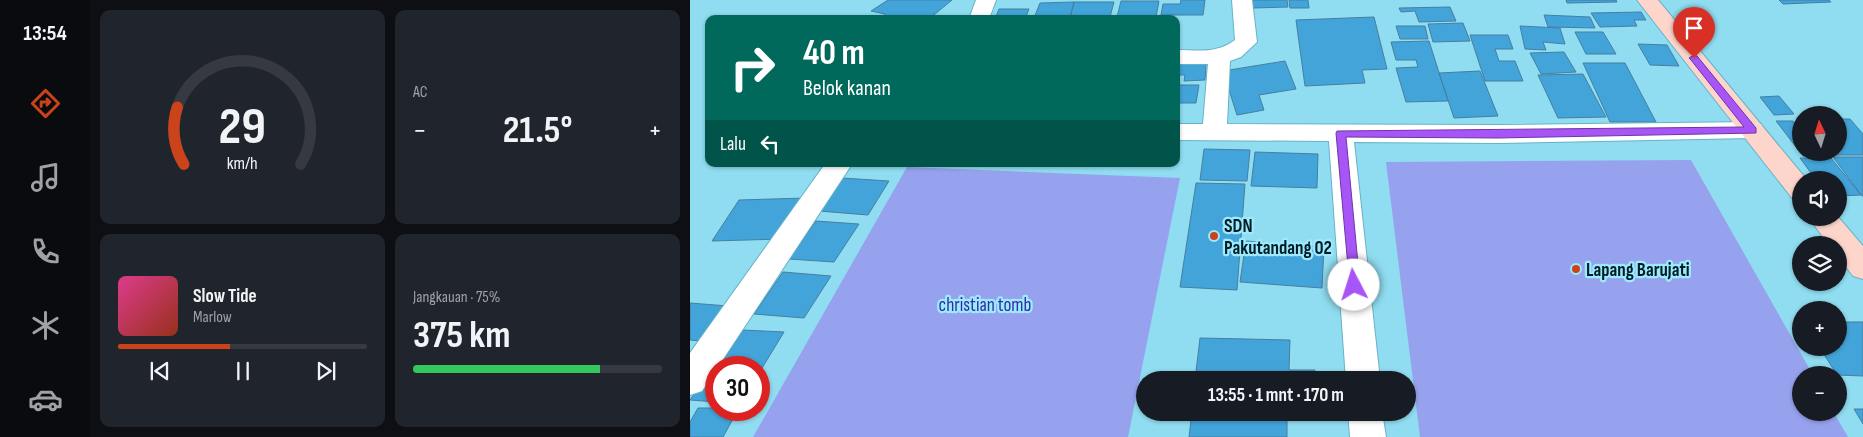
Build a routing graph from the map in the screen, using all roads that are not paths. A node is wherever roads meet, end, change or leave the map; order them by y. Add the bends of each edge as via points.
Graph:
1 (986, 0) edge
2 (993, 0) edge
3 (1242, 0) edge
4 (1647, 0) edge
5 (981, 15) edge
6 (1180, 57) edge
7 (1218, 57) junction
8 (1752, 130) junction
9 (1180, 132) edge
10 (1214, 132) junction
11 (1341, 133) junction
12 (837, 167) edge
13 (1792, 180) edge
14 (1830, 226) edge
15 (1863, 267) edge
16 (1362, 371) edge
17 (690, 380) edge
18 (1367, 421) edge
19 (1368, 437) edge

1 - 2 street
1 - 5 street
3 - 7 street via 1246,42 1233,52
4 - 8 main road
6 - 7 street
7 - 10 street
8 - 11 street
8 - 13 main road
9 - 10 street
10 - 11 street
11 - 16 street
12 - 17 street
14 - 15 main road
18 - 19 street

